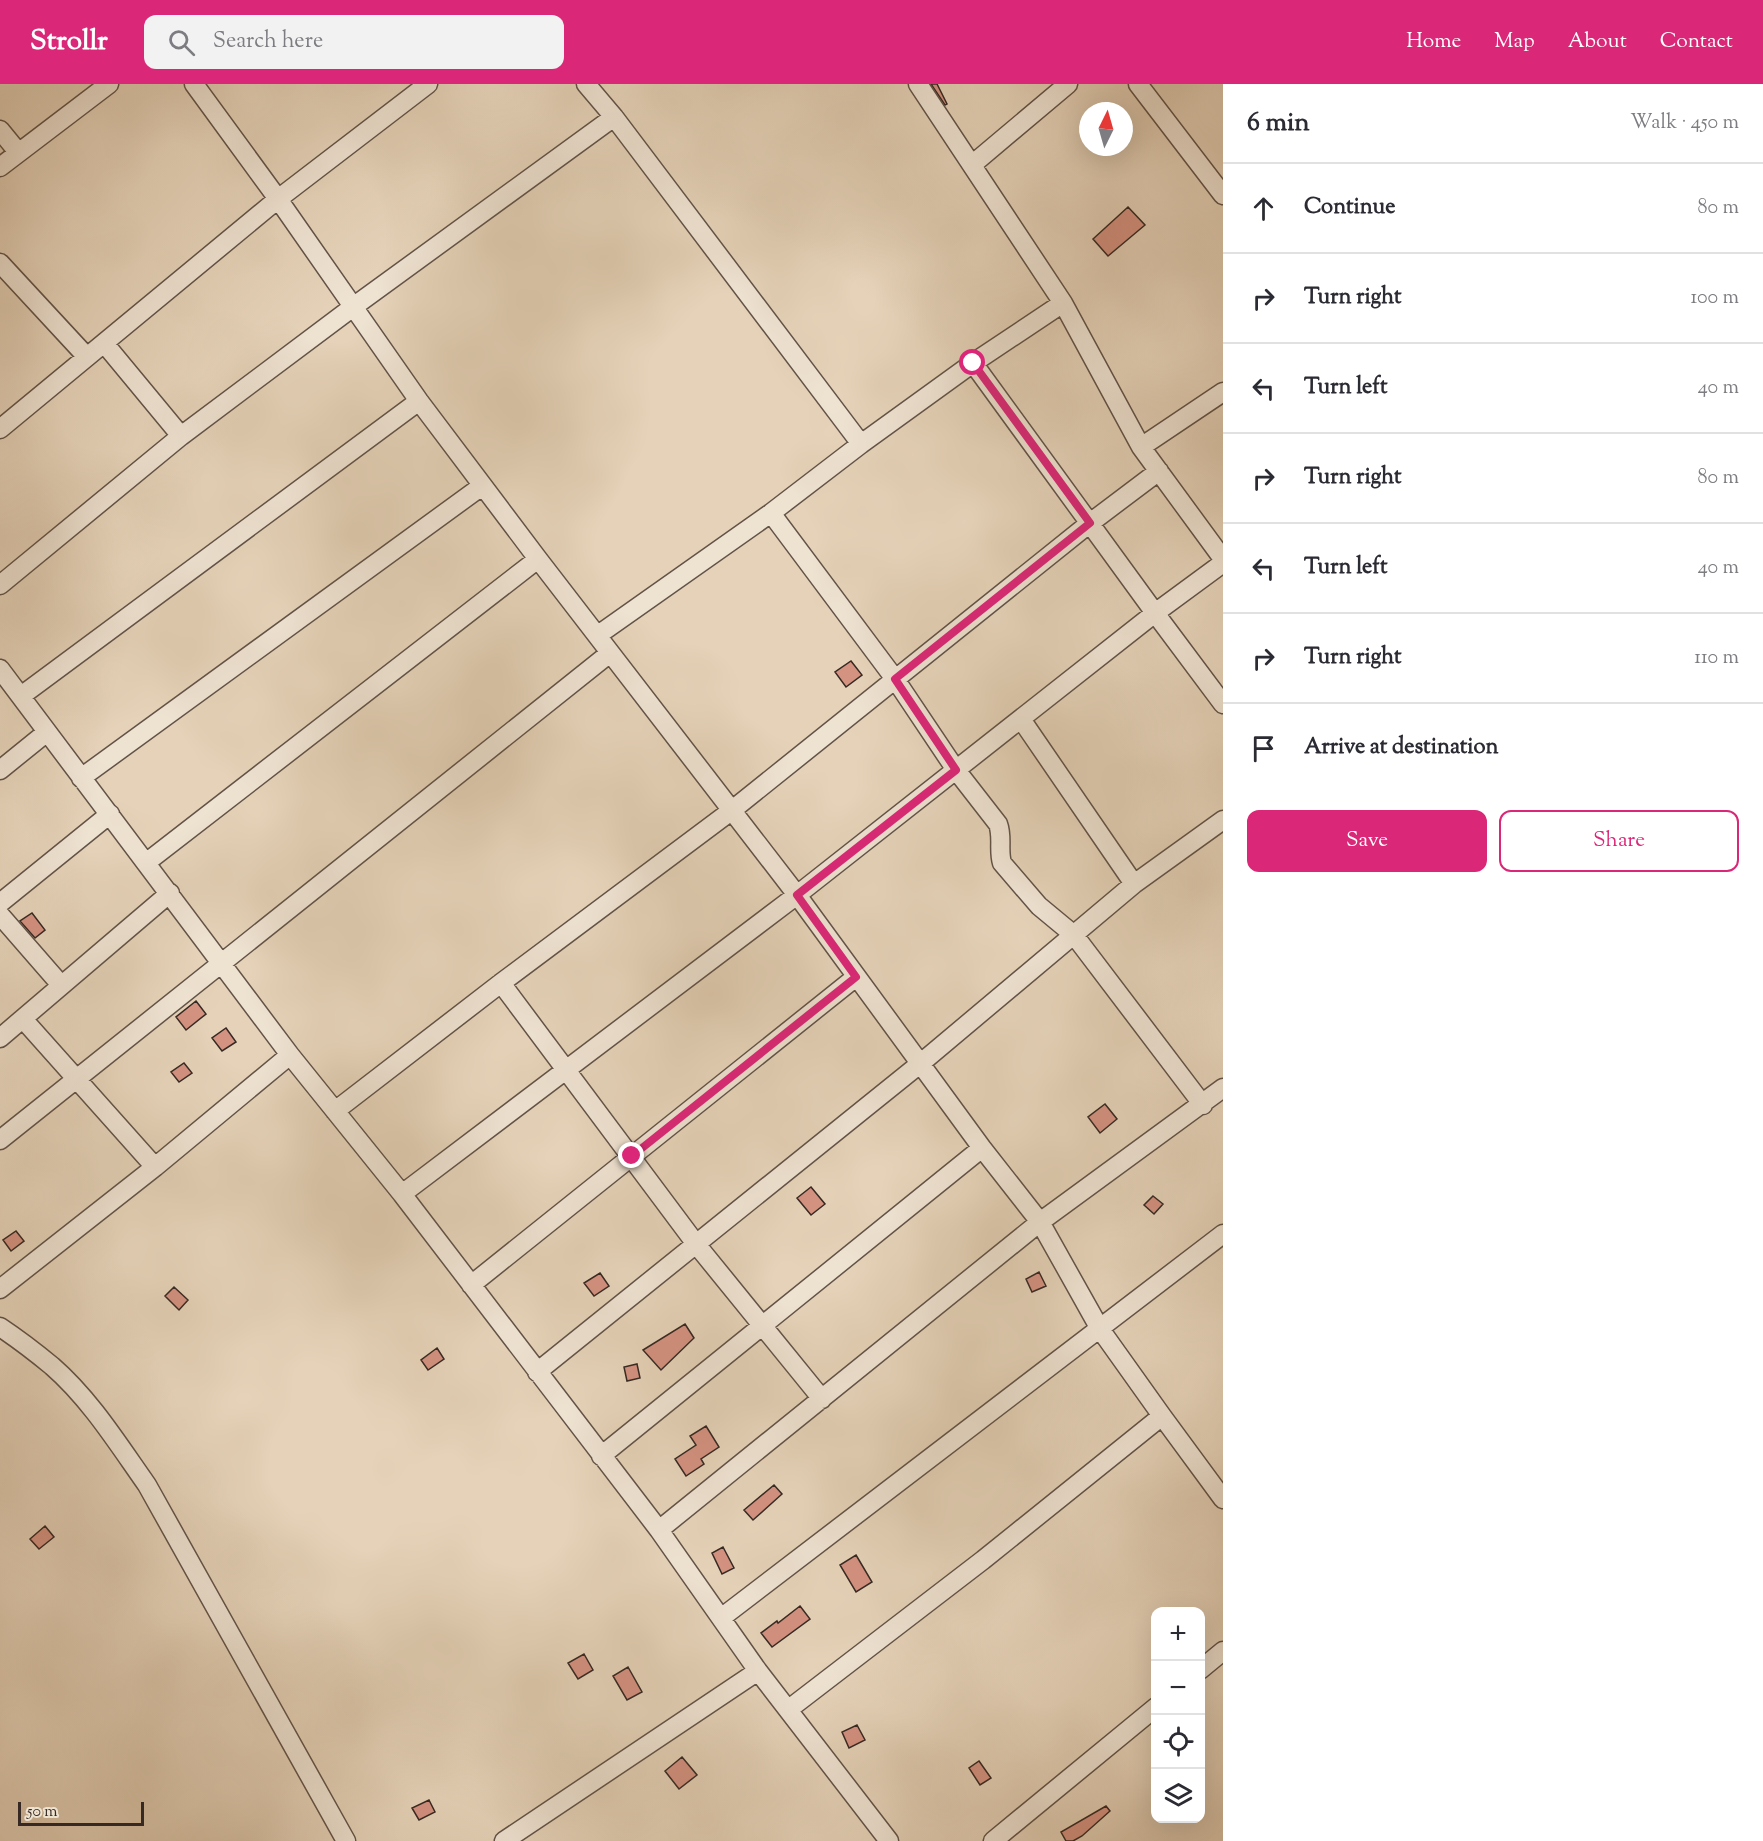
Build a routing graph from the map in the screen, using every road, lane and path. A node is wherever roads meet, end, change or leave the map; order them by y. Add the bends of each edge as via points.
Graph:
1 (109, 84) edge
2 (194, 84) edge
3 (428, 84) edge
4 (586, 84) edge
5 (918, 84) edge
6 (1068, 84) edge
7 (1138, 84) edge
8 (614, 117) junction
9 (0, 130) edge
10 (18, 153) junction
11 (973, 164) junction
12 (0, 167) edge
13 (1223, 195) edge
14 (278, 199) junction
15 (0, 263) edge
16 (1063, 303) junction
17 (353, 307) junction
18 (104, 343) junction
19 (87, 357) junction
20 (973, 363) junction
21 (1223, 392) edge
22 (419, 401) junction
23 (0, 429) edge
24 (181, 436) junction
25 (861, 444) junction
26 (1141, 447) junction
27 (1159, 471) junction
28 (482, 486) junction
29 (771, 513) junction
30 (1090, 523) junction
31 (538, 559) junction
32 (1223, 561) edge
33 (0, 585) edge
34 (1155, 613) junction
35 (598, 635) junction
36 (610, 653) junction
37 (0, 669) edge
38 (895, 679) junction
39 (21, 696) junction
40 (1223, 704) edge
41 (1021, 719) junction
42 (47, 732) junction
43 (0, 770) edge
44 (956, 770) junction
45 (81, 777) junction
46 (731, 811) junction
47 (110, 814) junction
48 (1223, 820) edge
49 (147, 862) junction
50 (1134, 884) junction
51 (170, 893) junction
52 (797, 895) junction
53 (0, 903) edge
54 (0, 915) edge
55 (1074, 935) junction
56 (223, 963) junction
57 (856, 977) junction
58 (501, 983) junction
59 (61, 985) junction
60 (23, 1019) junction
61 (0, 1038) edge
62 (290, 1055) junction
63 (921, 1063) junction
64 (567, 1070) junction
65 (77, 1079) junction
66 (1223, 1088) edge
67 (1203, 1105) junction
68 (335, 1111) junction
69 (0, 1140) edge
70 (982, 1148) junction
71 (632, 1156) junction
72 (155, 1167) junction
73 (402, 1194) junction
74 (1040, 1222) junction
75 (1223, 1233) edge
76 (696, 1244) junction
77 (471, 1285) junction
78 (0, 1289) edge
79 (761, 1325) junction
80 (0, 1327) edge
81 (1100, 1329) junction
82 (537, 1372) junction
83 (822, 1399) junction
84 (1162, 1416) junction
85 (601, 1456) junction
86 (1223, 1499) edge
87 (659, 1530) junction
88 (721, 1618) junction
89 (1223, 1652) edge
90 (1205, 1666) edge
91 (758, 1671) junction
92 (789, 1709) junction
93 (1151, 1710) edge
94 (346, 1841) edge
95 (504, 1841) edge
96 (889, 1841) edge
97 (993, 1841) edge

1 - 10 street
2 - 14 street
3 - 14 street
4 - 8 street
5 - 11 street
6 - 11 street
7 - 13 street
8 - 17 street
8 - 25 street
9 - 10 street
10 - 12 street
11 - 16 street
14 - 17 street
14 - 18 street
15 - 19 street
16 - 20 street
16 - 26 street
17 - 22 street
17 - 24 street
18 - 19 street
18 - 24 street
19 - 23 street
20 - 25 street
20 - 30 street
21 - 26 street
22 - 28 street
22 - 39 street
24 - 33 street
25 - 29 street
26 - 27 street
27 - 30 street
27 - 32 street
28 - 31 street
28 - 45 street
29 - 35 street
29 - 38 street
30 - 34 street
30 - 38 street
31 - 35 street
31 - 49 street
32 - 34 street
34 - 40 street
34 - 41 street
35 - 36 street
36 - 46 street
36 - 56 street
37 - 39 street
38 - 44 street
38 - 46 street
39 - 42 street
41 - 44 street
41 - 50 street
42 - 43 street
42 - 45 street
44 - 52 street
44 - 55 street via 998,824 1002,863 1039,906
45 - 47 street
46 - 52 street
46 - 58 street
47 - 49 street
47 - 53 street
48 - 50 street
49 - 51 street
50 - 55 street
51 - 56 street
51 - 59 street
52 - 57 street
52 - 64 street
54 - 59 street
55 - 63 street
55 - 67 street
56 - 62 street
56 - 65 street
57 - 63 street
57 - 71 street
58 - 64 street
58 - 68 street
59 - 60 street
60 - 61 street
60 - 65 street
62 - 68 street
62 - 72 street
63 - 70 street
63 - 76 street
64 - 71 street
64 - 73 street
65 - 69 street
65 - 72 street
66 - 67 street
67 - 74 street
68 - 73 street
70 - 74 street
70 - 79 street
71 - 76 street
71 - 77 street
72 - 78 street
73 - 77 street
74 - 81 street
74 - 83 street
75 - 81 street
76 - 79 street
76 - 82 street
77 - 82 street
79 - 83 street
79 - 85 street
80 - 94 street via 61,1375 141,1477
81 - 84 street
81 - 88 street
82 - 85 street
83 - 87 street
84 - 86 street
84 - 92 street
85 - 87 street
87 - 88 street
88 - 91 street
89 - 90 street
91 - 92 street
91 - 95 street
92 - 96 street
93 - 97 street

